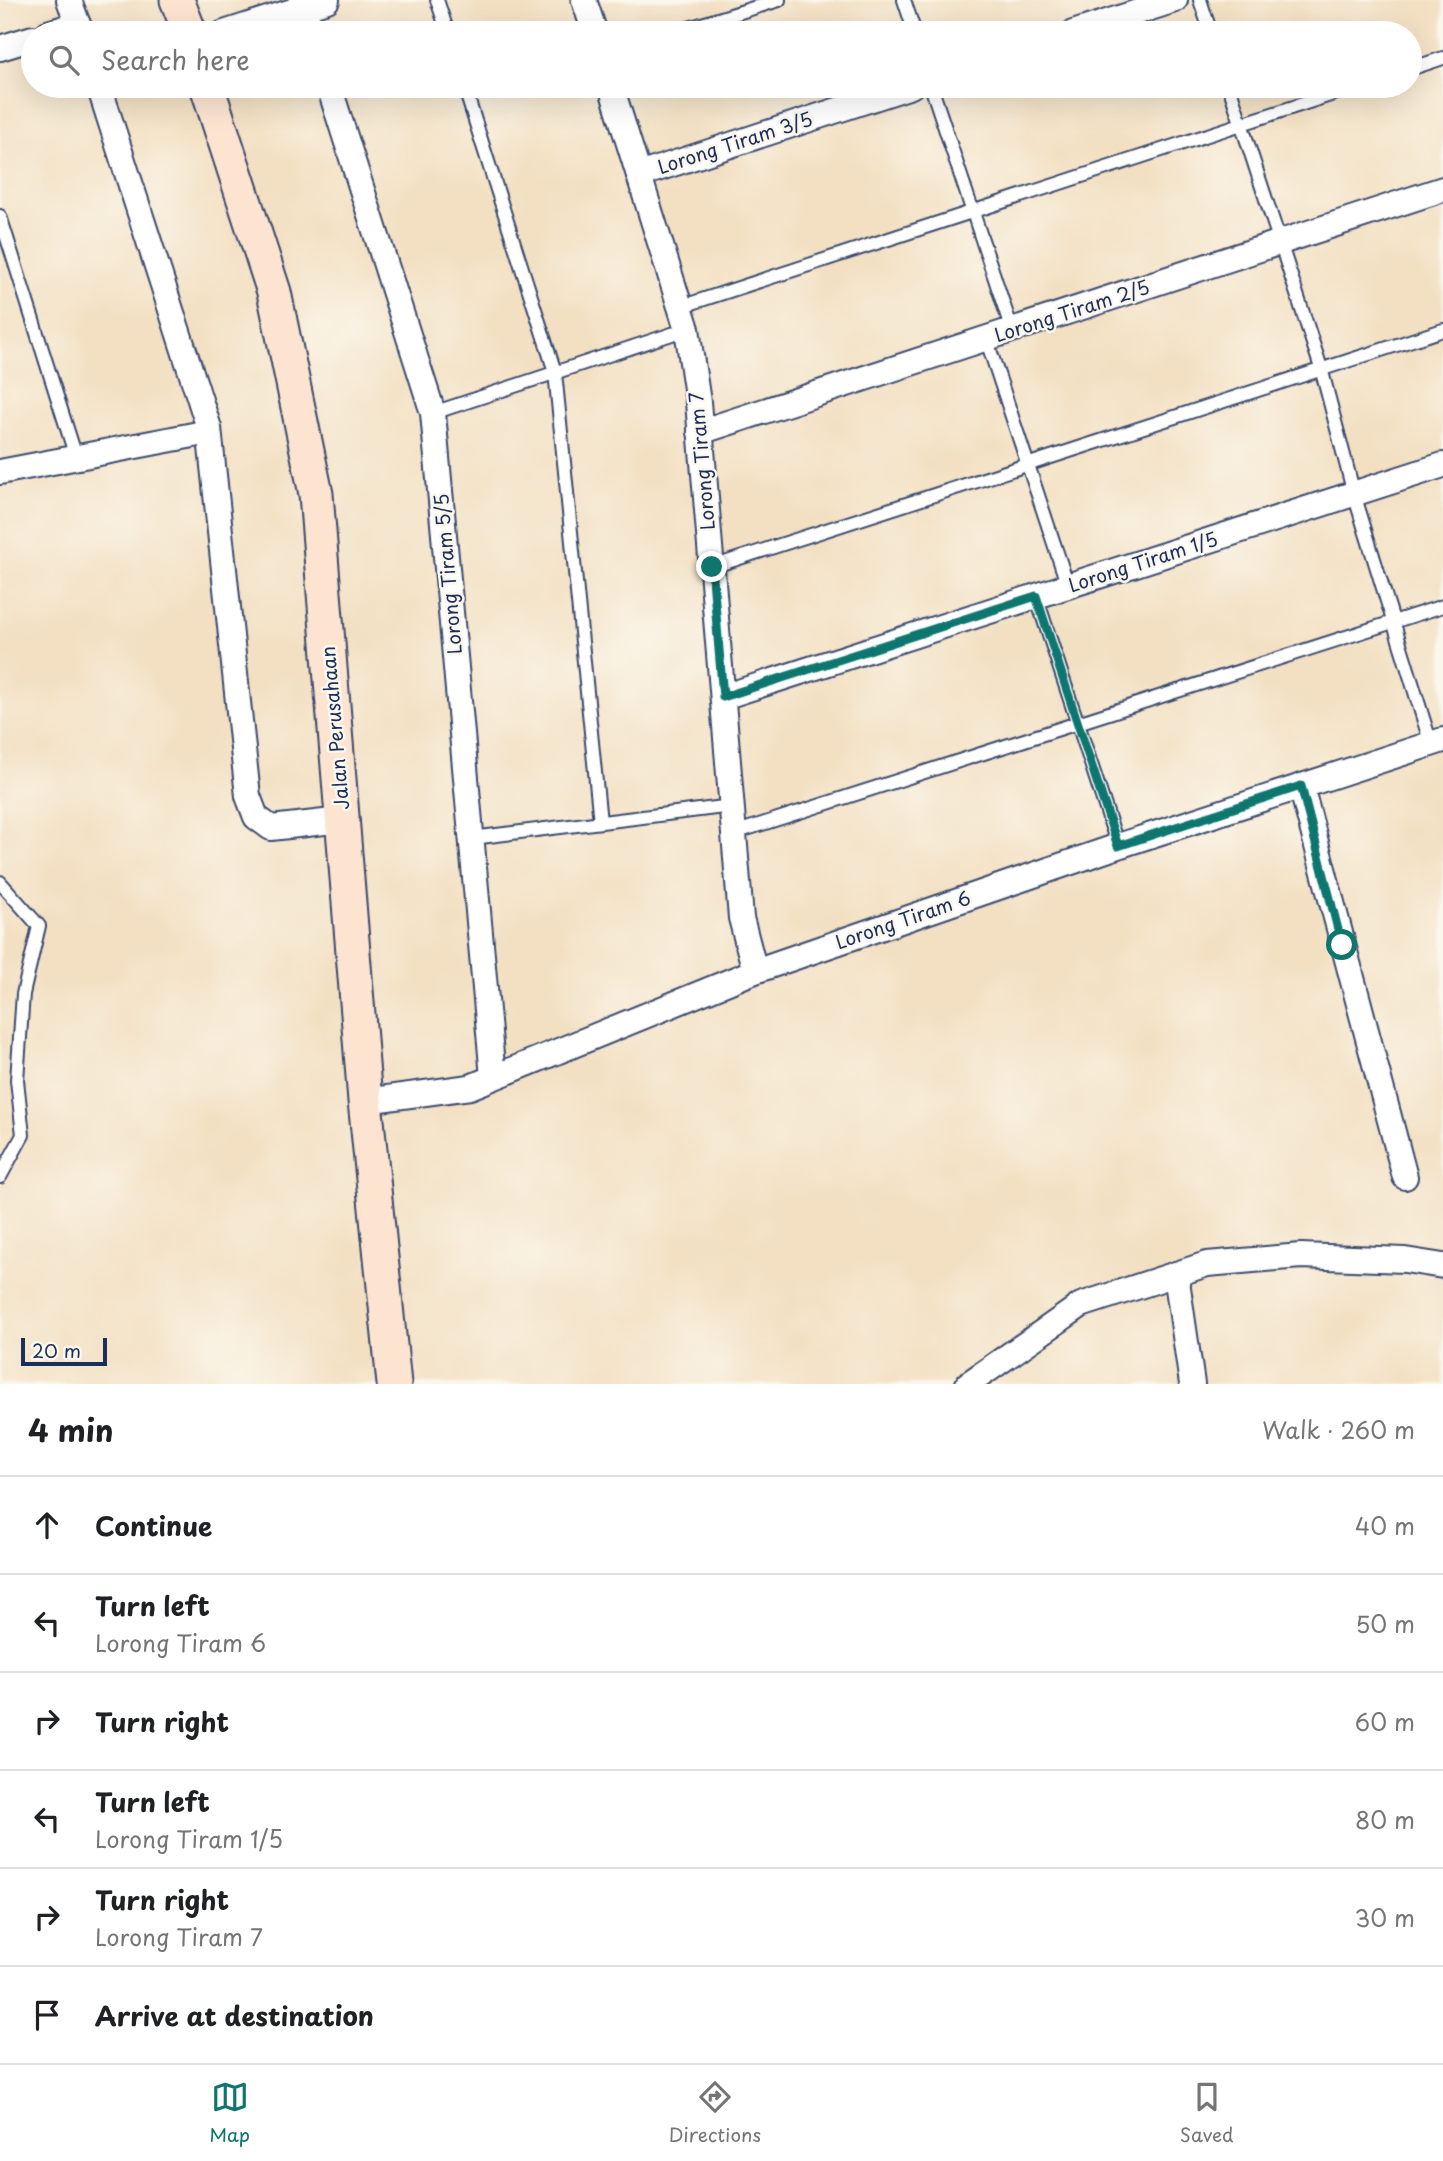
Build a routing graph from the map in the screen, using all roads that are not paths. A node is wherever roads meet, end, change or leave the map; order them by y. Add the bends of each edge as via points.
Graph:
1 (69, 0) edge
2 (177, 0) edge
3 (437, 0) edge
4 (584, 0) edge
5 (779, 0) edge
6 (904, 0) edge
7 (1175, 0) edge
8 (1200, 0) edge
9 (311, 2) edge
10 (76, 21) edge
11 (185, 21) edge
12 (258, 21) edge
13 (312, 21) edge
14 (444, 21) edge
15 (590, 21) edge
16 (712, 21) edge
17 (911, 21) edge
18 (1110, 21) edge
19 (1208, 21) edge
20 (21, 42) edge
21 (0, 48) edge
22 (1443, 58) edge
23 (1422, 65) edge
24 (103, 98) edge
25 (211, 98) edge
26 (333, 98) edge
27 (468, 98) edge
28 (615, 98) edge
29 (874, 98) edge
30 (935, 98) edge
31 (1233, 98) edge
32 (1320, 98) edge
33 (1242, 123) junction
34 (639, 175) junction
35 (1443, 190) edge
36 (973, 210) junction
37 (0, 216) edge
38 (1282, 242) junction
39 (683, 318) junction
40 (1012, 330) junction
41 (1443, 330) edge
42 (986, 338) junction
43 (1321, 368) junction
44 (555, 372) junction
45 (433, 413) junction
46 (209, 432) junction
47 (700, 432) junction
48 (76, 457) junction
49 (1443, 465) edge
50 (1028, 466) junction
51 (0, 472) edge
52 (1354, 494) junction
53 (712, 567) junction
54 (1069, 586) junction
55 (1036, 596) junction
56 (1443, 606) edge
57 (1393, 622) junction
58 (723, 697) junction
59 (1078, 724) junction
60 (1437, 742) edge
61 (1301, 786) junction
62 (732, 806) junction
63 (342, 820) junction
64 (600, 822) junction
65 (734, 833) junction
66 (472, 838) junction
67 (1118, 846) junction
68 (0, 882) edge
69 (755, 971) junction
70 (493, 1077) junction
71 (365, 1101) junction
72 (0, 1177) edge
73 (1405, 1177) dead end
74 (1443, 1266) edge
75 (1176, 1274) junction
76 (394, 1384) edge
77 (968, 1384) edge
78 (1192, 1384) edge

1 - 10 street
2 - 11 main road
3 - 14 lane
4 - 15 street
5 - 16 lane
6 - 17 lane
7 - 18 street
8 - 19 lane
9 - 12 street
9 - 13 street
20 - 21 street
22 - 23 lane
24 - 46 street
25 - 63 main road, Jalan Perusahaan via 274,292 316,494
26 - 45 street, Lorong Tiram 5/5
27 - 44 lane
28 - 34 street, Lorong Tiram 7
29 - 34 street, Lorong Tiram 3/5
30 - 36 lane
31 - 33 lane
32 - 33 lane
33 - 36 lane
33 - 38 lane
34 - 39 street, Lorong Tiram 7
35 - 38 street, Lorong Tiram 2/5
36 - 39 lane
36 - 40 lane
37 - 48 lane
38 - 40 street, Lorong Tiram 2/5
38 - 43 lane
39 - 44 lane
39 - 47 street, Lorong Tiram 7
40 - 42 street, Lorong Tiram 2/5
41 - 43 lane
42 - 47 street, Lorong Tiram 2/5
42 - 50 lane
43 - 50 lane
43 - 52 lane
44 - 45 lane
44 - 64 lane
45 - 66 street, Lorong Tiram 5/5
46 - 48 street
46 - 63 street via 247,796 256,817 271,828
47 - 53 street, Lorong Tiram 7
48 - 51 street
49 - 52 street, Lorong Tiram 1/5
50 - 53 lane
50 - 54 lane
52 - 54 street, Lorong Tiram 1/5
52 - 57 lane
53 - 58 street, Lorong Tiram 7
54 - 55 street, Lorong Tiram 1/5
55 - 58 street, Lorong Tiram 1/5
55 - 59 lane
56 - 57 lane
57 - 59 lane
57 - 60 lane
58 - 62 street, Lorong Tiram 7
59 - 65 lane
59 - 67 lane
60 - 61 street, Lorong Tiram 6
61 - 67 street, Lorong Tiram 6
61 - 73 street
62 - 64 lane
62 - 65 street, Lorong Tiram 7
63 - 71 main road, Jalan Perusahaan
64 - 66 lane
65 - 69 street, Lorong Tiram 7 via 741,918
66 - 70 street, Lorong Tiram 5/5
67 - 69 street, Lorong Tiram 6
68 - 72 lane via 39,926 23,994 17,1080 23,1135
69 - 70 street, Lorong Tiram 6
70 - 71 street, Lorong Tiram 6 via 470,1087
71 - 76 main road, Jalan Perusahaan
74 - 75 street via 1301,1256 1207,1264
75 - 77 street via 1081,1305
75 - 78 street

